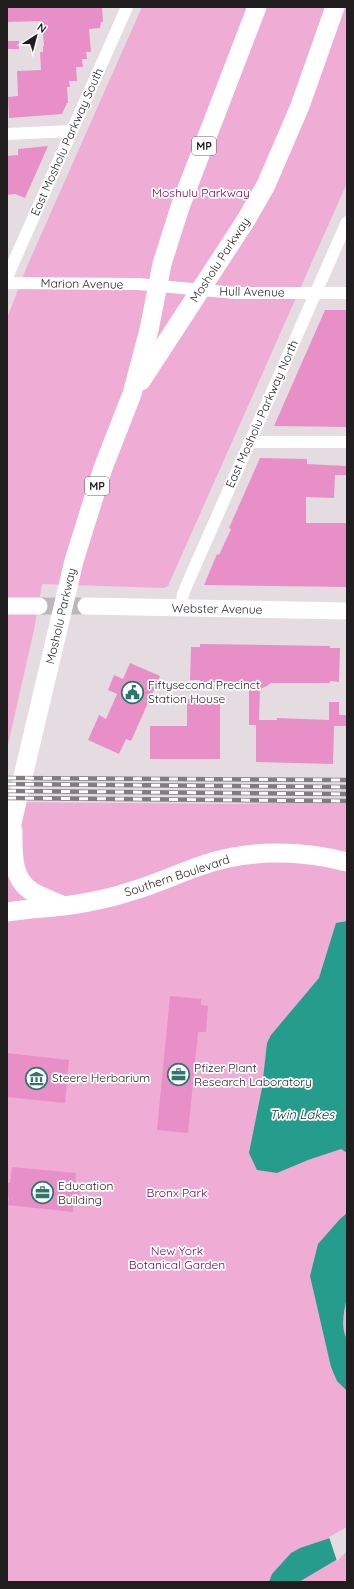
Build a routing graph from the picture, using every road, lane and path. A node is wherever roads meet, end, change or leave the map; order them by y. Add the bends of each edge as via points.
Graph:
1 (127, 7) edge
2 (257, 7) edge
3 (334, 7) edge
4 (72, 131) junction
5 (7, 134) edge
6 (347, 222) edge
7 (7, 277) edge
8 (7, 283) edge
9 (158, 286) junction
10 (201, 290) junction
11 (315, 293) junction
12 (347, 293) edge
13 (132, 394) junction
14 (249, 442) junction
15 (347, 442) edge
16 (7, 606) edge
17 (39, 606) tunnel mouth
18 (86, 606) tunnel mouth
19 (181, 608) junction
20 (347, 611) edge
21 (13, 822) junction
22 (7, 844) edge
23 (347, 862) edge
24 (65, 906) junction
25 (7, 912) edge

1 - 4 street, East Mosholu Parkway South
2 - 9 main road, Mosholu Parkway / MP via 180,208 162,264
3 - 10 main road, Mosholu Parkway / MP via 309,83 275,167 246,220
4 - 5 street
4 - 7 street, East Mosholu Parkway South
6 - 11 street, East Mosholu Parkway North
8 - 9 street, Marion Avenue
9 - 10 street, Hull Avenue
9 - 13 main road, Mosholu Parkway / MP
10 - 11 street, Hull Avenue via 235,293
10 - 13 main road, Mosholu Parkway / MP
11 - 12 street, Hull Avenue
11 - 14 street, East Mosholu Parkway North
13 - 21 main road, Mosholu Parkway / MP via 95,492 69,582
14 - 15 street
14 - 19 street, East Mosholu Parkway North via 183,594
16 - 17 main road
18 - 19 main road, Webster Avenue
19 - 20 main road, Webster Avenue
21 - 22 main road, Mosholu Parkway / MP
21 - 24 main road via 13,854 16,870 22,882 34,893
23 - 24 main road, Southern Boulevard via 306,855 241,856 204,864 132,891
24 - 25 main road, Southern Boulevard

